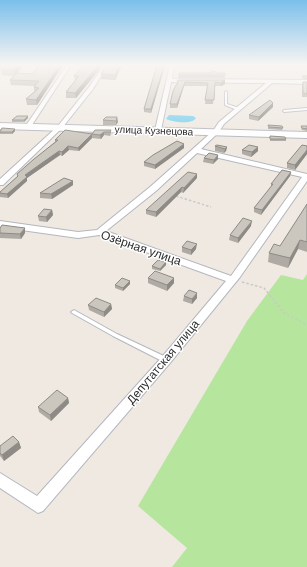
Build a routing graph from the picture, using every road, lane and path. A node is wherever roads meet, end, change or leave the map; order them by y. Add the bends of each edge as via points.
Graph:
1 (51, 91) edge
2 (88, 91) edge
3 (166, 91) edge
4 (259, 91) edge
5 (226, 92) dead end
6 (307, 109) edge
7 (238, 110) junction
8 (284, 111) dead end
9 (0, 126) edge
10 (28, 126) junction
11 (60, 127) junction
12 (158, 130) junction
13 (216, 132) junction
14 (307, 135) edge
15 (195, 150) junction
16 (307, 176) edge
17 (0, 183) edge
18 (175, 196) edge
19 (212, 207) dead end
20 (0, 224) edge
21 (100, 232) junction
22 (232, 280) junction
23 (74, 312) dead end
24 (307, 325) edge
25 (166, 360) junction
26 (0, 480) edge

1 - 10 street
2 - 11 street
3 - 12 street
4 - 7 street
5 - 7 lane via 226,104
6 - 8 lane
7 - 13 street
9 - 10 street, улица Кузнецова
10 - 11 street, улица Кузнецова
11 - 12 street, улица Кузнецова
11 - 17 street
12 - 13 street, улица Кузнецова
13 - 14 street, улица Кузнецова
13 - 15 street
15 - 16 street
15 - 21 street via 153,189
16 - 22 street, Депутатская улица
18 - 19 path
20 - 21 street, Озёрная улица via 78,235
21 - 22 street, Озёрная улица
22 - 24 path via 264,288 284,313
22 - 25 street, Депутатская улица
23 - 25 lane
25 - 26 street, Депутатская улица via 38,506

